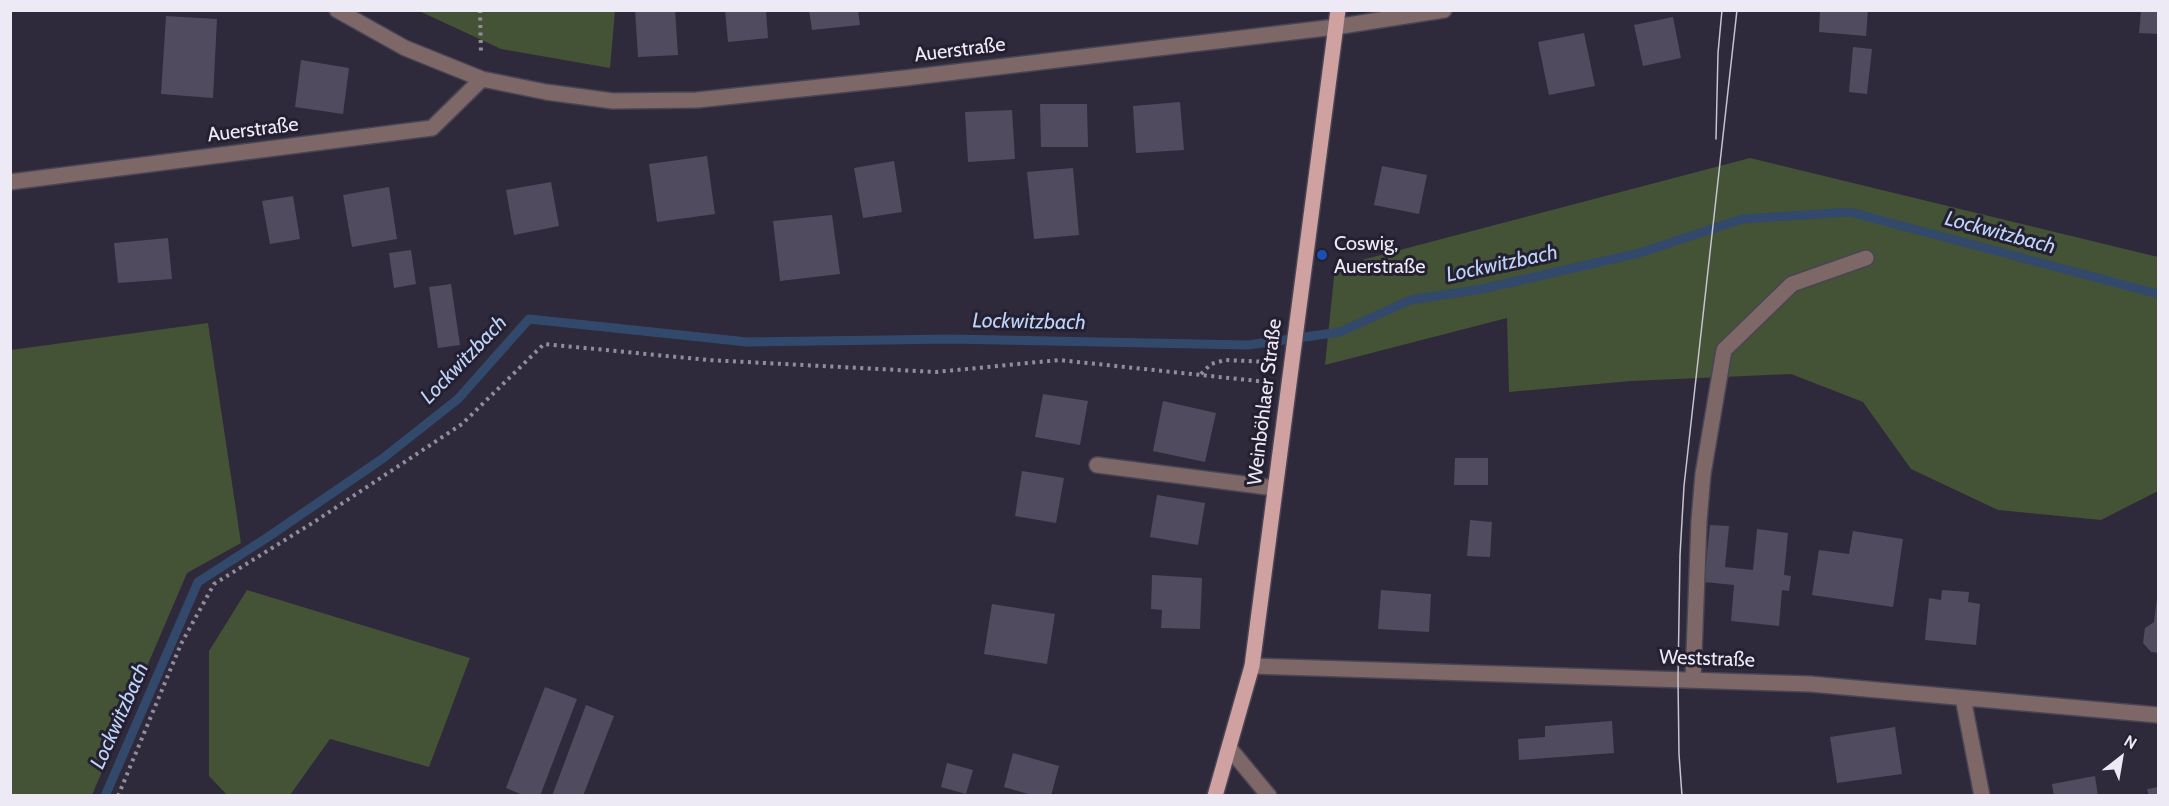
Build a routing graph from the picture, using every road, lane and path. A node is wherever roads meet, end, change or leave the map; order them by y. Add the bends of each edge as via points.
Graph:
1 (338, 10) edge
2 (480, 10) edge
3 (1338, 10) edge
4 (1444, 10) edge
5 (1335, 27) junction
6 (482, 79) junction
7 (10, 182) edge
8 (1866, 258) dead end
9 (1292, 362) junction
10 (1200, 374) junction
11 (1289, 384) junction
12 (1097, 465) dead end
13 (1275, 488) junction
14 (1252, 666) junction
15 (1693, 680) junction
16 (1963, 698) junction
17 (2158, 715) edge
18 (1230, 749) junction
19 (118, 795) edge
20 (1215, 795) edge
21 (1269, 795) edge
22 (1982, 795) edge

1 - 6 street, Auerstraße via 405,48
2 - 6 path
3 - 5 main road, Weinböhlaer Straße
4 - 5 street, Auerstraße
5 - 6 street, Auerstraße via 698,100 613,101
5 - 9 main road, Weinböhlaer Straße
6 - 7 street, Auerstraße via 432,128
8 - 15 street via 1792,284 1724,350 1700,509
9 - 10 path via 1225,360 1211,364
9 - 11 main road, Weinböhlaer Straße
10 - 11 path
10 - 19 path via 1059,360 936,372 708,360 544,344 462,424 214,584 181,644
11 - 13 main road, Weinböhlaer Straße
12 - 13 street
13 - 14 main road, Weinböhlaer Straße
14 - 15 street, Weststraße
14 - 18 main road, Weinböhlaer Straße
15 - 16 street, Weststraße via 1810,684
16 - 17 street, Weststraße
16 - 22 street
18 - 20 main road, Weinböhlaer Straße
18 - 21 street

